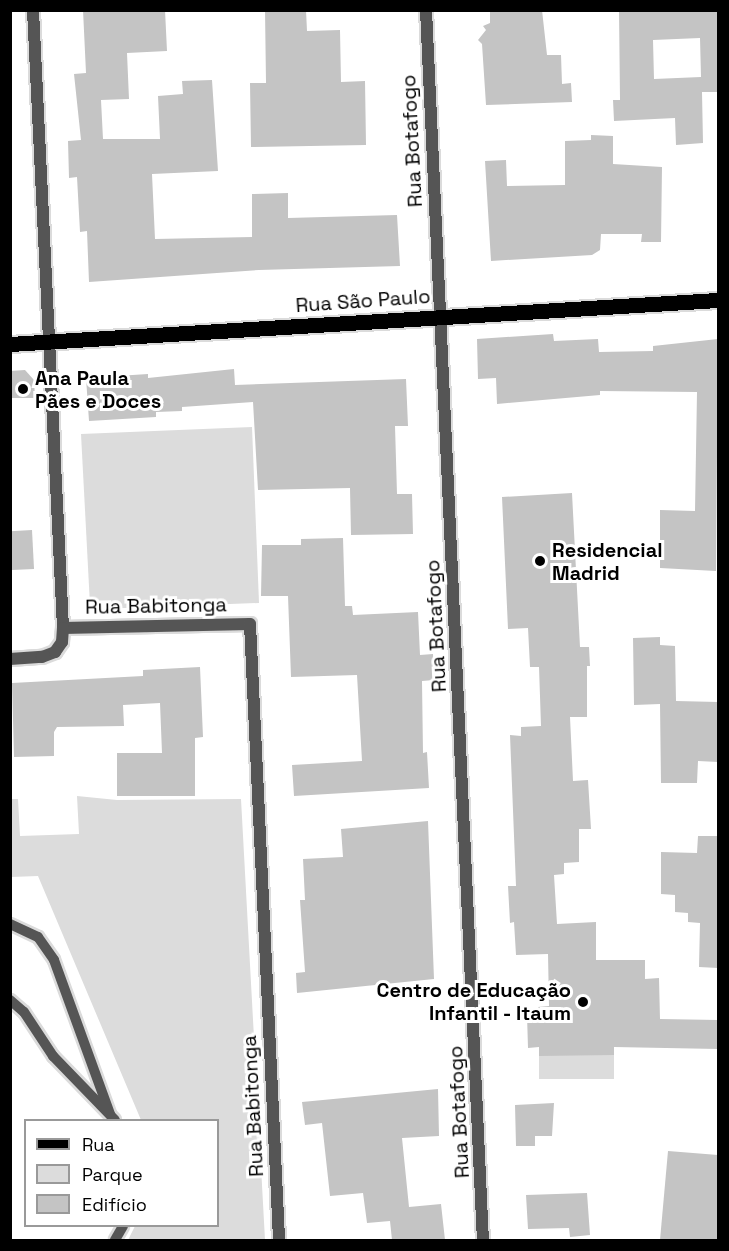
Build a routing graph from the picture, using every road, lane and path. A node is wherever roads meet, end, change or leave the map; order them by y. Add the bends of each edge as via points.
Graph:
1 (33, 10) edge
2 (426, 10) edge
3 (718, 300) edge
4 (441, 318) junction
5 (49, 342) junction
6 (10, 344) edge
7 (63, 628) junction
8 (10, 658) edge
9 (10, 924) edge
10 (10, 1000) edge
11 (113, 1117) edge
12 (279, 1240) edge
13 (483, 1240) edge

1 - 5 street, Rua Babitonga
2 - 4 street, Rua Botafogo
3 - 4 main road, Rua São Paulo
4 - 5 main road, Rua São Paulo
4 - 13 street, Rua Botafogo
5 - 6 main road, Rua São Paulo
5 - 7 street, Rua Babitonga
7 - 8 street via 62,642 55,652 42,657
7 - 12 street, Rua Babitonga via 250,624
9 - 11 lane via 38,937 54,960
10 - 11 lane via 24,1012 53,1056

